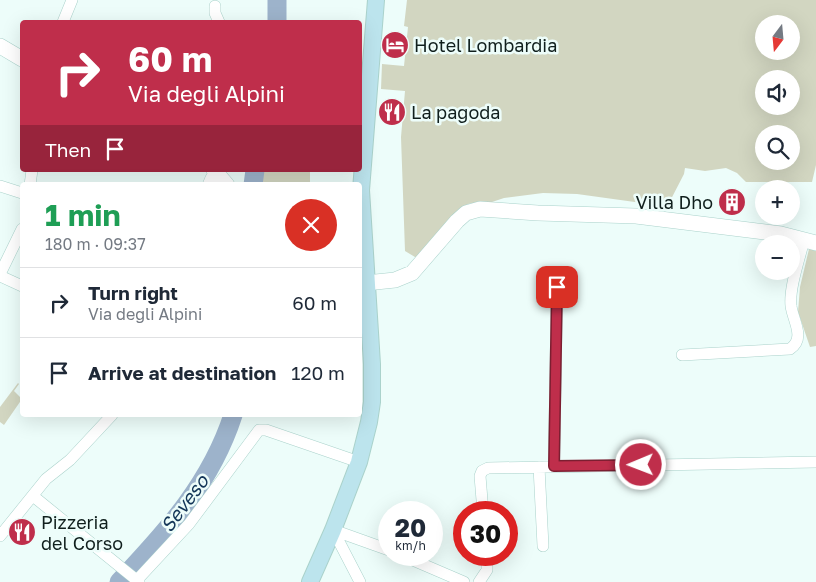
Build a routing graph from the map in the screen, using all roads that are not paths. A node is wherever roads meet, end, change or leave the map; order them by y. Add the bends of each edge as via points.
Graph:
1 (72, 0) edge
2 (376, 0) edge
3 (215, 6) dead end
4 (64, 20) edge
5 (218, 20) edge
6 (0, 46) edge
7 (20, 58) edge
8 (363, 132) edge
9 (362, 158) edge
10 (0, 186) edge
11 (20, 192) edge
12 (20, 233) edge
13 (810, 241) edge
14 (362, 246) edge
15 (0, 275) edge
16 (366, 283) junction
17 (20, 285) edge
18 (557, 287) dead end
19 (682, 355) dead end
20 (110, 417) edge
21 (358, 462) junction
22 (816, 462) edge
23 (554, 466) junction
24 (539, 467) junction
25 (33, 496) junction
26 (482, 501) edge
27 (333, 530) junction
28 (1, 532) edge
29 (378, 546) edge
30 (543, 546) dead end
31 (427, 566) edge
32 (487, 566) edge
33 (136, 580) edge
34 (310, 582) edge
35 (360, 582) edge
36 (464, 582) edge
37 (479, 582) edge

1 - 4 street
2 - 8 main road
3 - 5 street
6 - 7 street
8 - 9 main road
10 - 11 street
12 - 15 street
13 - 16 street via 781,234 636,216 480,209 466,213 457,221 412,273 394,280
13 - 19 street via 791,300 799,332 795,345 790,349
14 - 16 main road
15 - 17 street
16 - 21 main road via 372,402 368,431
18 - 23 street
20 - 25 street
21 - 27 main road
21 - 33 street via 259,430 189,524
22 - 23 street
23 - 24 street
24 - 26 street via 484,470 480,476
24 - 30 street
25 - 28 street
25 - 33 street
27 - 29 street
27 - 34 main road
27 - 35 street
31 - 36 street
32 - 37 street

